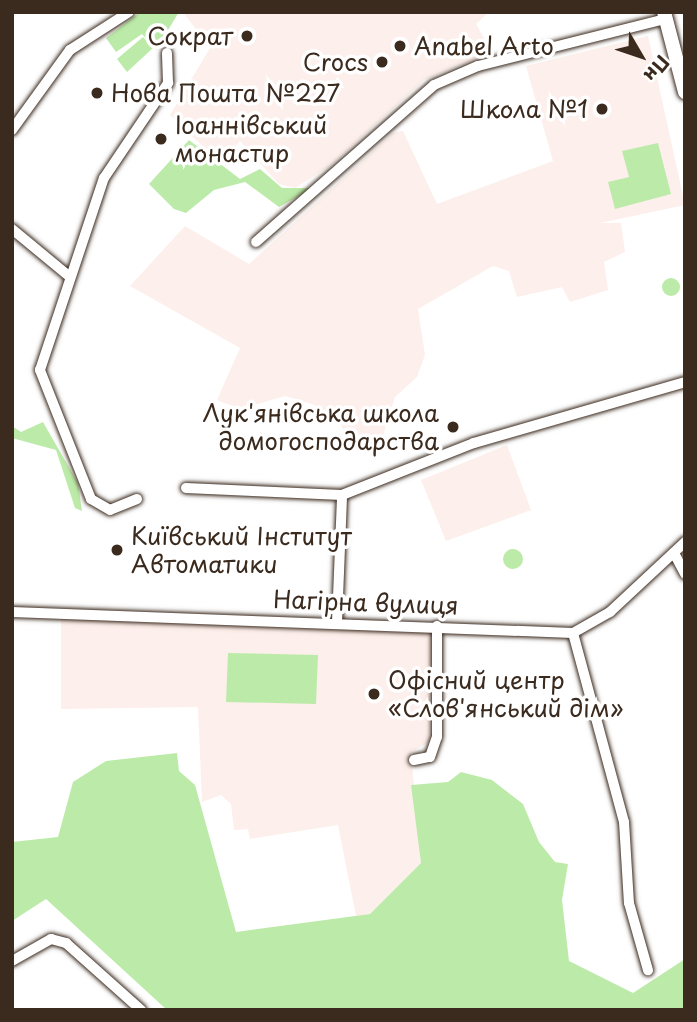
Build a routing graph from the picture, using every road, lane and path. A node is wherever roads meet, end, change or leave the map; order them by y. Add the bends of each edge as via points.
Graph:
1 (129, 12) edge
2 (664, 15) edge
3 (167, 53) dead end
4 (685, 92) edge
5 (12, 130) edge
6 (12, 229) edge
7 (256, 243) dead end
8 (69, 277) junction
9 (685, 382) edge
10 (186, 488) dead end
11 (342, 495) junction
12 (137, 499) dead end
13 (685, 542) edge
14 (674, 553) junction
15 (685, 574) edge
16 (12, 612) edge
17 (337, 622) junction
18 (437, 625) junction
19 (573, 633) junction
20 (414, 760) dead end
21 (12, 961) edge
22 (648, 970) dead end
23 (141, 1010) edge

1 - 5 street via 70,50
2 - 4 street
2 - 7 street via 478,66 434,85
3 - 8 street via 168,83 114,156
6 - 8 street
8 - 12 street via 45,344 44,389 91,499 110,510
9 - 11 street via 474,443
10 - 11 street
11 - 17 street
13 - 14 street
14 - 15 street
14 - 19 street via 610,612
16 - 17 street, Нагірна вулиця
17 - 18 street, Нагірна вулиця
18 - 19 street, Нагірна вулиця
18 - 20 street via 437,737 430,757
19 - 22 street via 624,822 629,903
21 - 23 street via 51,939 66,943

